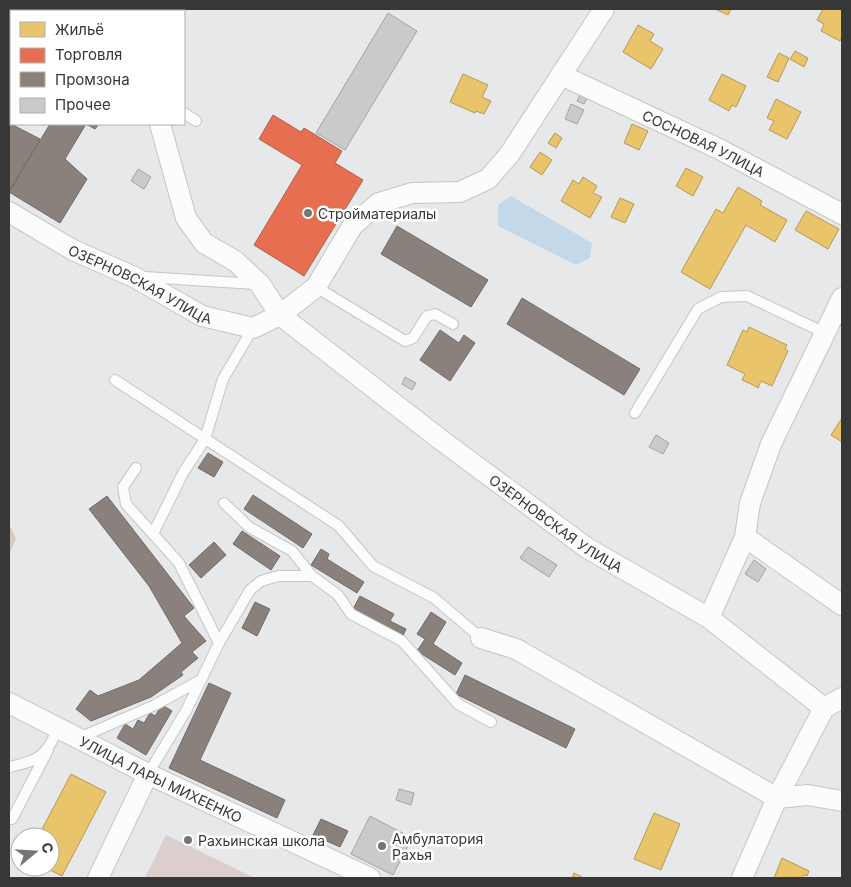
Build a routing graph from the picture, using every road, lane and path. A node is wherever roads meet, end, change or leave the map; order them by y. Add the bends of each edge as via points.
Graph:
1 (604, 9) edge
2 (561, 75) junction
3 (185, 114) edge
4 (196, 121) dead end
5 (160, 125) edge
6 (9, 212) edge
7 (842, 214) edge
8 (134, 277) junction
9 (260, 284) junction
10 (316, 287) junction
11 (842, 298) edge
12 (280, 315) junction
13 (453, 324) dead end
14 (253, 328) junction
15 (825, 333) junction
16 (115, 380) dead end
17 (635, 413) dead end
18 (205, 439) junction
19 (136, 468) dead end
20 (224, 504) dead end
21 (153, 534) junction
22 (745, 537) junction
23 (312, 576) junction
24 (842, 605) edge
25 (709, 618) junction
26 (480, 638) joint
27 (219, 643) junction
28 (201, 680) junction
29 (842, 698) edge
30 (9, 703) edge
31 (824, 708) junction
32 (491, 722) dead end
33 (59, 727) junction
34 (79, 738) junction
35 (48, 750) junction
36 (9, 767) edge
37 (148, 774) junction
38 (777, 798) junction
39 (842, 801) edge
40 (12, 819) dead end
41 (98, 878) edge
42 (370, 878) edge
43 (742, 878) edge

1 - 2 street
2 - 7 street, СОСНОВАЯ УЛИЦА via 719,149
2 - 10 street via 509,155 488,179 460,192 412,192 379,203 353,225
3 - 4 lane
5 - 9 street, ОЗЕРНОВСКАЯ УЛИЦА via 186,218 204,243 235,261
6 - 8 street, ОЗЕРНОВСКАЯ УЛИЦА via 73,250
8 - 9 lane
8 - 14 street, ОЗЕРНОВСКАЯ УЛИЦА via 202,316
9 - 12 street, ОЗЕРНОВСКАЯ УЛИЦА
10 - 12 street
10 - 13 lane via 405,340 414,338 427,316 435,314
11 - 15 street
12 - 14 street
12 - 25 street, ОЗЕРНОВСКАЯ УЛИЦА via 441,440 588,548
14 - 18 lane via 223,379
15 - 17 lane via 746,296 721,297 698,309
15 - 22 street via 771,444 750,503
16 - 18 lane
18 - 21 lane via 183,473
18 - 26 lane via 339,526 373,566 434,598
19 - 21 lane via 123,487 126,504
20 - 23 lane via 250,527 292,551
21 - 27 lane via 179,564
22 - 24 street
22 - 25 street
23 - 27 lane via 278,576 261,581 250,590
23 - 32 lane via 338,595 351,614 402,642 458,704
25 - 31 street, ОЗЕРНОВСКАЯ УЛИЦА
26 - 38 street via 516,649
27 - 28 lane
28 - 34 lane via 155,705
28 - 37 lane
29 - 31 street
30 - 33 street, УЛИЦА ЛАРЫ МИХЕЕНКО
31 - 38 street
33 - 34 street, УЛИЦА ЛАРЫ МИХЕЕНКО
33 - 35 lane
34 - 37 street, УЛИЦА ЛАРЫ МИХЕЕНКО
35 - 36 lane via 32,762
35 - 40 lane
37 - 41 street
37 - 42 street, УЛИЦА ЛАРЫ МИХЕЕНКО
38 - 39 street via 808,795
38 - 43 street

